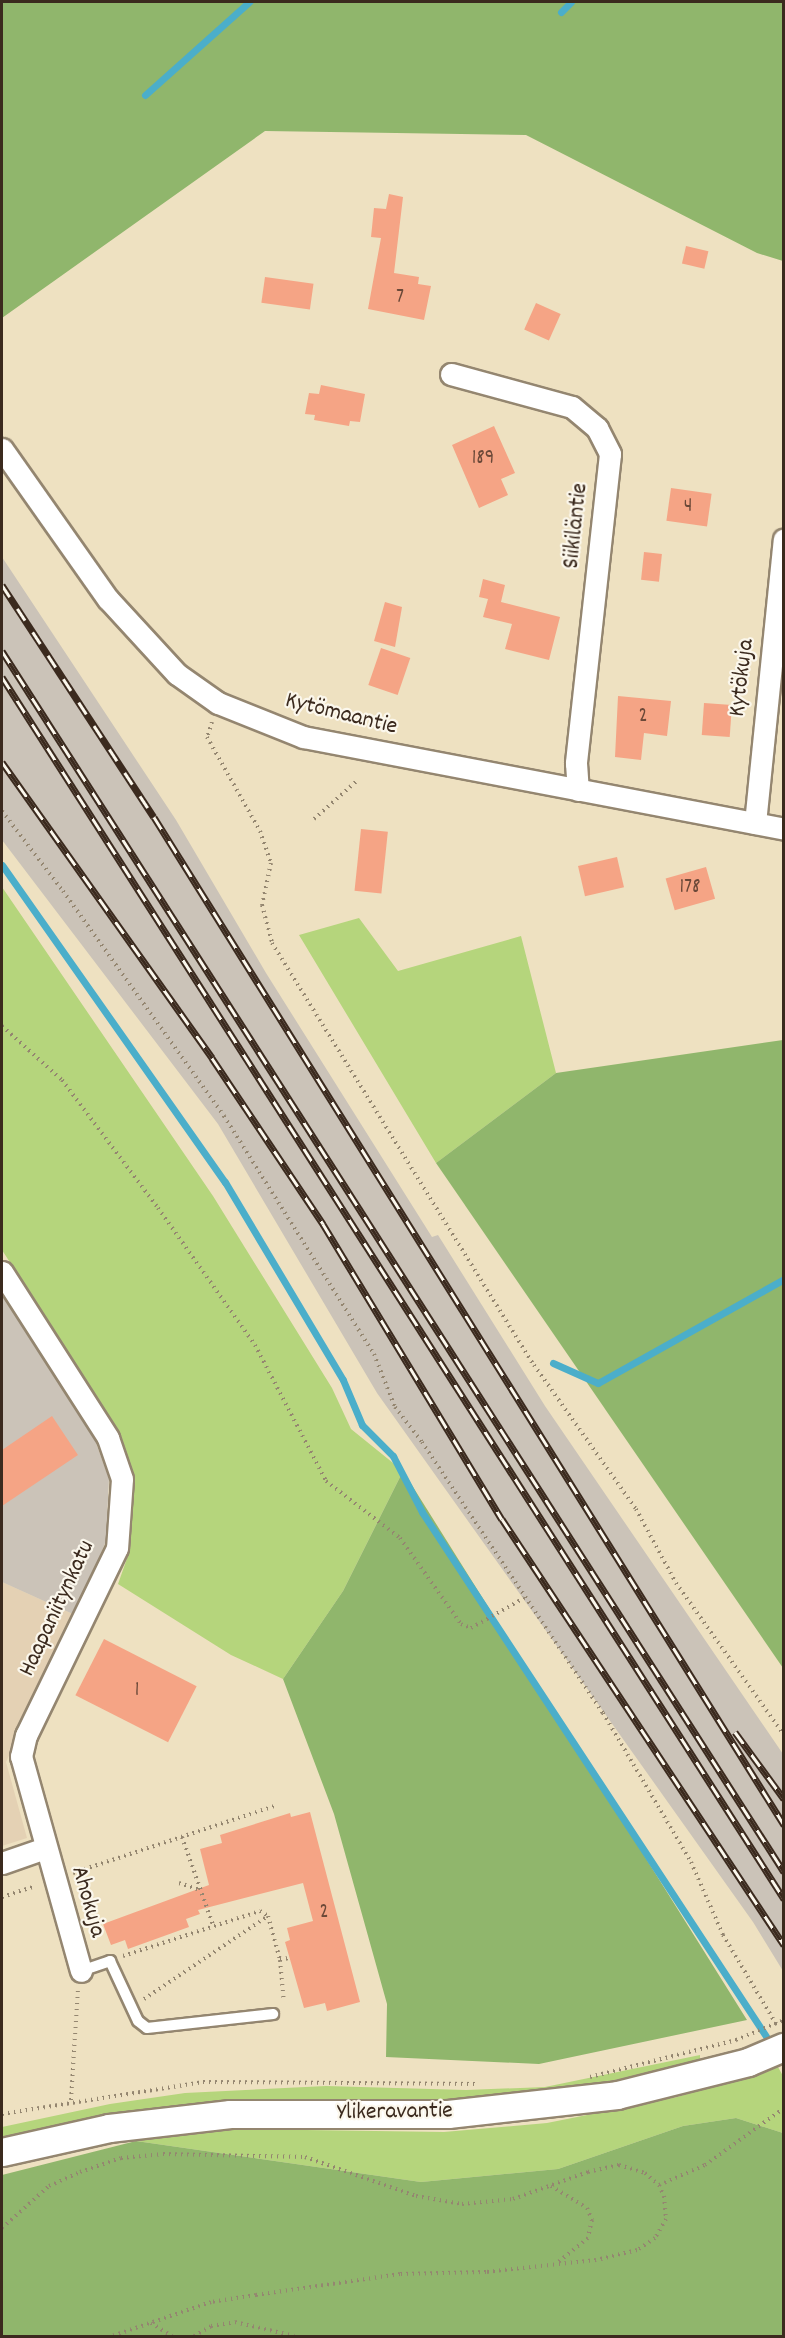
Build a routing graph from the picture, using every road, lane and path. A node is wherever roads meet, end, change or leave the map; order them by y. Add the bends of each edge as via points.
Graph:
1 (451, 374) dead end
2 (2, 449) edge
3 (783, 539) edge
4 (218, 703) junction
5 (358, 780) dead end
6 (578, 790) junction
7 (2, 811) edge
8 (314, 819) dead end
9 (755, 823) junction
10 (783, 829) edge
11 (2, 1026) edge
12 (2, 1272) edge
13 (524, 1598) junction
14 (783, 1735) edge
15 (277, 1805) dead end
16 (182, 1837) junction
17 (45, 1848) junction
18 (2, 1863) edge
19 (53, 1880) junction
20 (179, 1883) dead end
21 (200, 1890) junction
22 (2, 1897) edge
23 (268, 1916) junction
24 (213, 1925) junction
25 (289, 1958) dead end
26 (280, 1960) junction
27 (110, 1961) junction
28 (81, 1971) junction
29 (132, 2007) junction
30 (273, 2014) joint
31 (783, 2020) edge
32 (780, 2036) edge
33 (578, 2078) dead end
34 (486, 2084) dead end
35 (71, 2100) junction
36 (783, 2108) edge
37 (2, 2114) edge
38 (2, 2152) edge
39 (659, 2185) junction
40 (551, 2186) junction
41 (2, 2228) edge
42 (556, 2263) junction
43 (150, 2323) junction
44 (112, 2337) edge
45 (172, 2337) edge
46 (194, 2337) edge
47 (294, 2337) edge

1 - 6 street, Siikiläntie via 572,407 597,428 610,454 576,763
2 - 4 street, Kytömaantie via 108,599 177,674
3 - 9 street, Kytökuja
4 - 6 street, Kytömaantie via 303,737
4 - 14 path via 207,737 260,831 271,863 262,905 272,943 534,1365 636,1509 676,1583
5 - 8 path
6 - 9 street, Kytömaantie
7 - 13 path via 224,1116 374,1354 395,1407
9 - 10 street, Kytömaantie
11 - 13 path via 62,1080 158,1208 255,1345 326,1481 400,1538 461,1624 471,1628
12 - 17 street, Haapaniitynkatu via 108,1438 122,1479 117,1548 26,1735 21,1756
13 - 32 path via 603,1713 691,1862 723,1935
15 - 16 path
16 - 19 path
16 - 21 path
17 - 18 street
17 - 19 street, Ahokuja
19 - 22 path
19 - 28 street, Ahokuja
20 - 21 path
21 - 24 path
23 - 24 path via 260,1911
23 - 26 path
23 - 29 path
24 - 27 path
25 - 26 path
26 - 30 path via 284,2002
27 - 28 lane
27 - 29 lane
28 - 35 path
29 - 30 lane via 147,2028
31 - 33 path, bridge via 736,2040
32 - 38 street, Ylikeravantie via 748,2061 617,2095 448,2114 230,2114 109,2128
34 - 35 path via 203,2082
35 - 37 path
36 - 39 path via 705,2164
39 - 40 path via 645,2173 619,2165
39 - 42 path via 666,2219 655,2238 627,2253
40 - 41 path via 513,2199 462,2204 416,2196 306,2157 163,2154 121,2158 80,2172 49,2187
40 - 42 path via 586,2208 592,2220 588,2238
42 - 43 path via 486,2272 400,2274 256,2295 210,2302
43 - 44 path
43 - 45 path
46 - 47 path via 211,2326 234,2322

